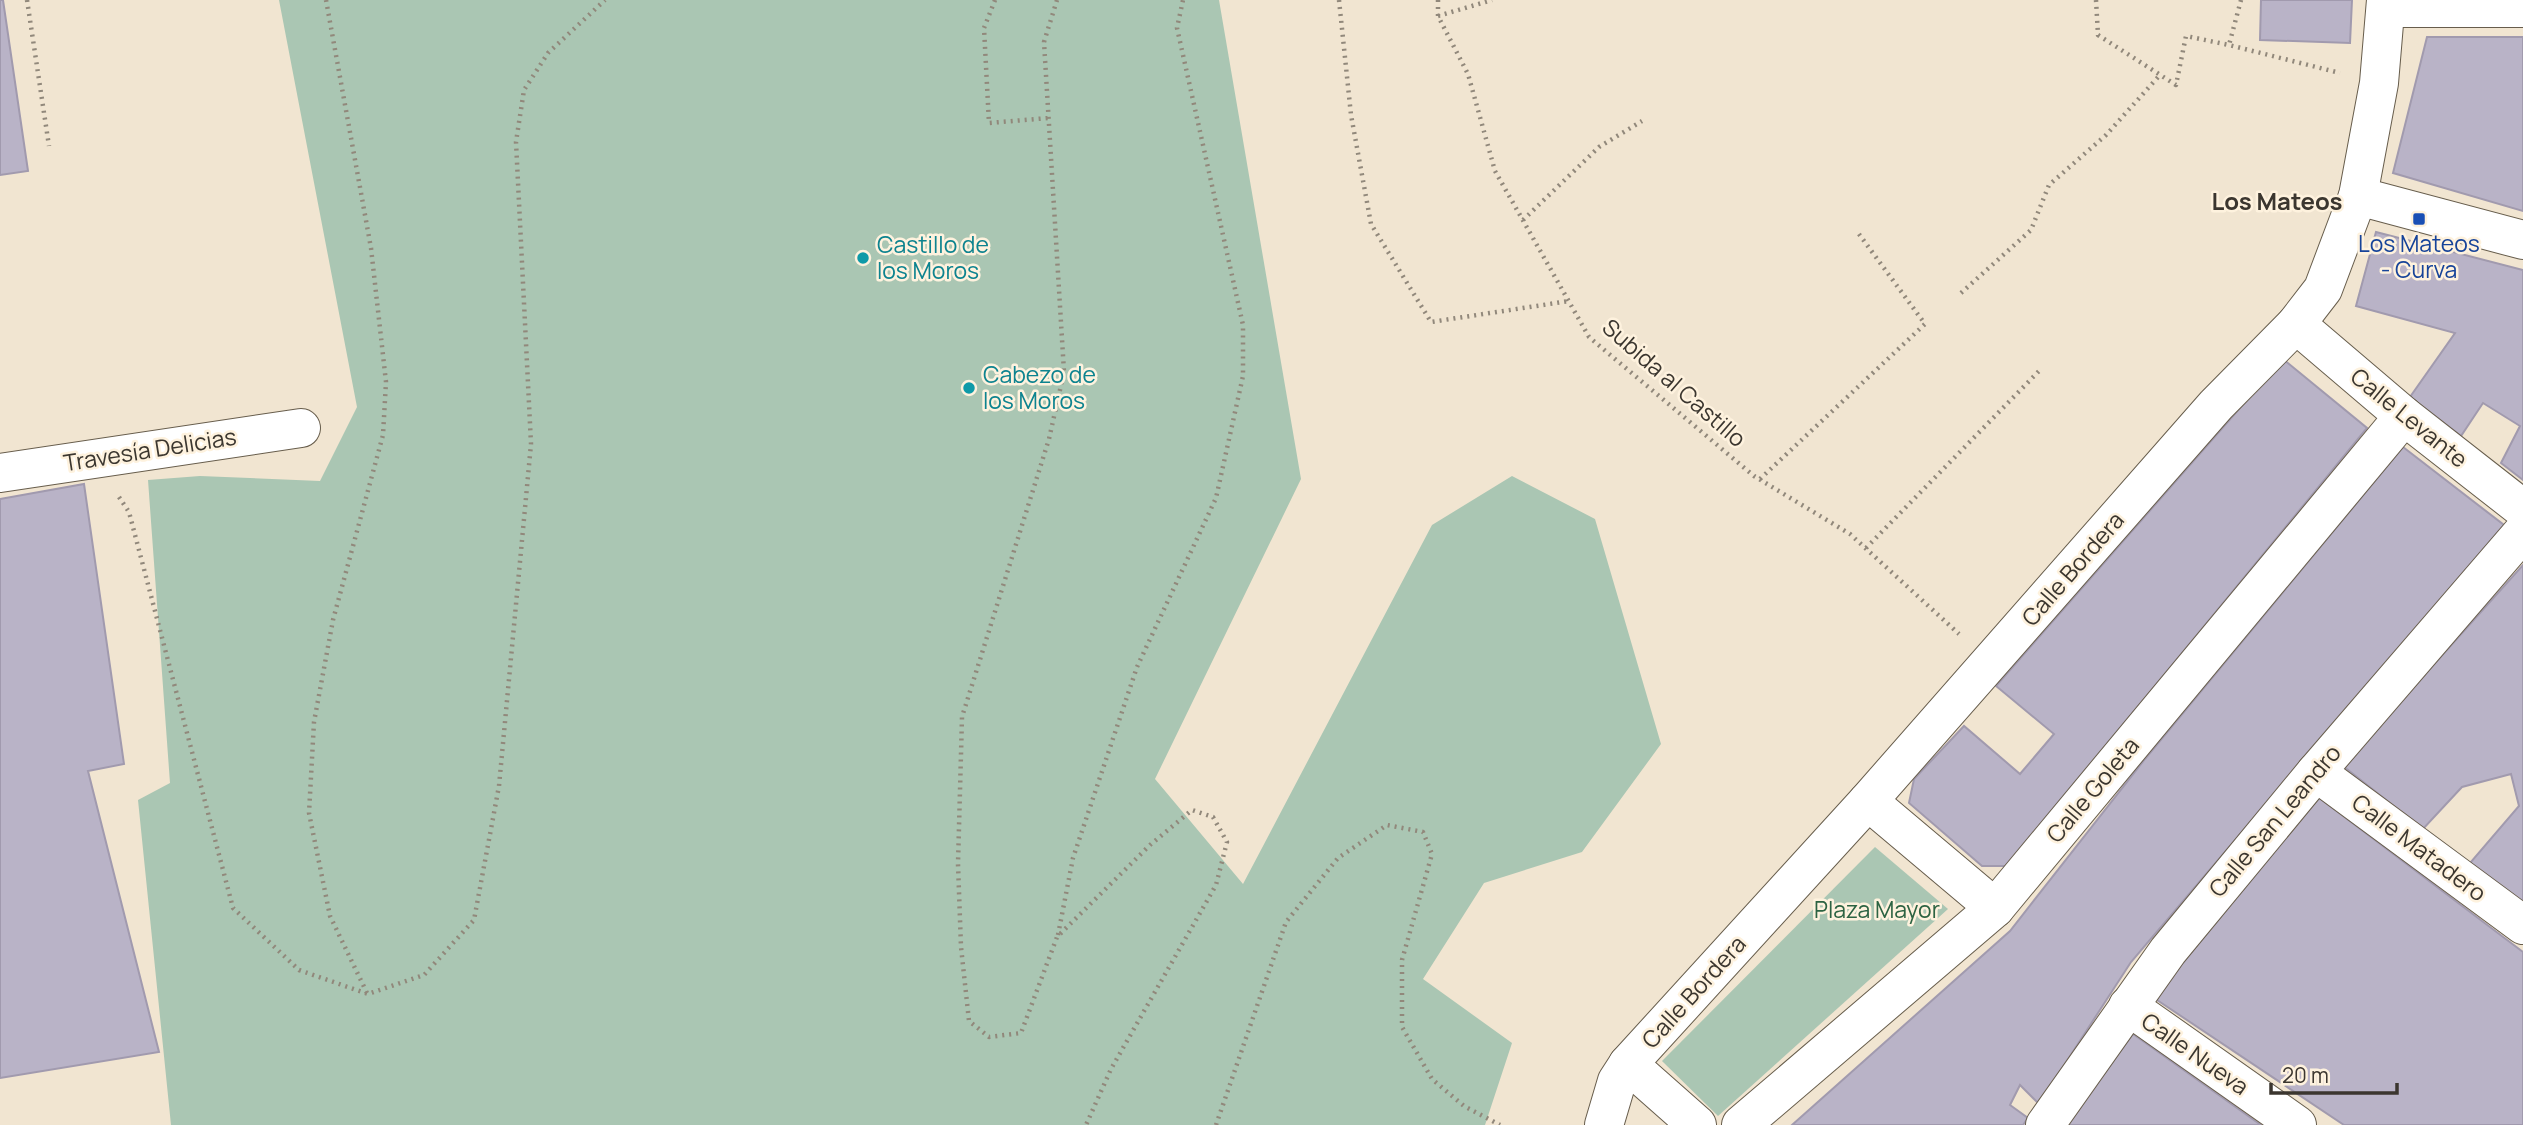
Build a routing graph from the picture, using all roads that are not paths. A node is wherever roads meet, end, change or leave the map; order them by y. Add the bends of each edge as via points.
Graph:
1 (2386, 4) edge
2 (2523, 8) edge
3 (2358, 196) junction
4 (2523, 240) edge
5 (2296, 324) junction
6 (2404, 416) junction
7 (300, 428) dead end
8 (0, 473) edge
9 (2523, 509) edge
10 (2523, 532) edge
11 (2316, 772) junction
12 (1868, 801) junction
13 (1995, 908) junction
14 (2523, 925) edge
15 (2128, 1006) junction
16 (1628, 1064) junction
17 (1604, 1125) edge
18 (1697, 1125) edge
19 (1741, 1125) edge
20 (2045, 1125) edge
21 (2297, 1125) edge

1 - 2 street
1 - 3 street, Calle Bordera via 2379,83
3 - 4 street
3 - 5 street, Calle Bordera via 2323,289
5 - 6 street, Calle Levante
5 - 12 street, Calle Bordera via 2216,405
6 - 9 street, Calle Levante
6 - 13 street, Calle Goleta
7 - 8 street, Travesía Delicias
10 - 11 street, Calle San Leandro
11 - 14 street, Calle Matadero
11 - 15 street, Calle San Leandro
12 - 13 street
12 - 16 street, Calle Bordera
13 - 19 street, Calle Goleta
15 - 20 street, Calle San Leandro
15 - 21 street, Calle Nueva
16 - 17 street, Calle Bordera via 1617,1081
16 - 18 street

